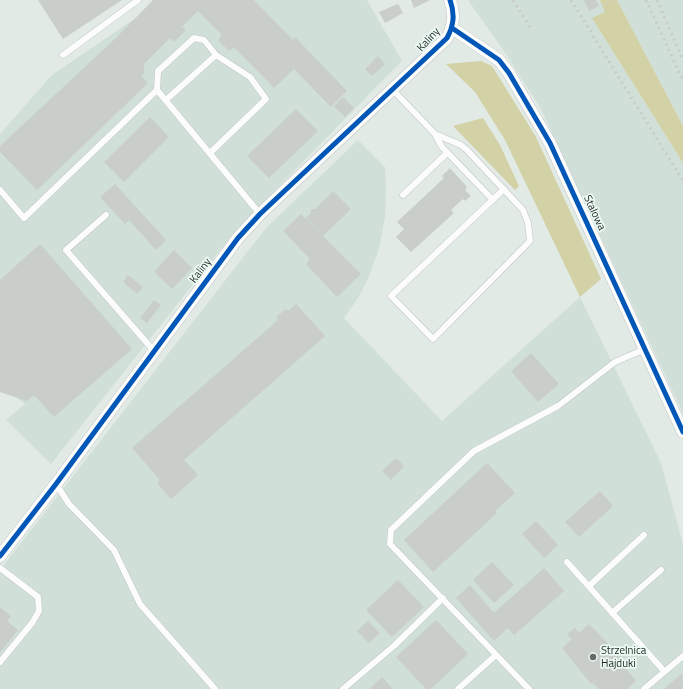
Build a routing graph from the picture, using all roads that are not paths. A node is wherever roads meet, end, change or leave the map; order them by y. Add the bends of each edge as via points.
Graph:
1 (138, 0) edge
2 (450, 0) edge
3 (452, 28) junction
4 (63, 55) dead end
5 (216, 55) junction
6 (392, 89) junction
7 (157, 90) junction
8 (166, 100) junction
9 (435, 134) junction
10 (447, 152) junction
11 (210, 153) junction
12 (0, 190) edge
13 (504, 190) junction
14 (403, 195) dead end
15 (493, 200) junction
16 (260, 214) junction
17 (106, 215) dead end
18 (645, 349) junction
19 (154, 351) junction
20 (683, 432) edge
21 (56, 484) junction
22 (644, 535) dead end
23 (0, 556) edge
24 (567, 562) dead end
25 (0, 568) edge
26 (661, 570) dead end
27 (589, 586) junction
28 (444, 598) junction
29 (612, 613) junction
30 (496, 655) junction
31 (683, 656) edge
32 (0, 662) edge
33 (664, 671) junction
34 (215, 689) edge
35 (343, 689) edge
36 (458, 689) edge
37 (529, 689) edge
38 (644, 689) edge

1 - 4 lane
2 - 3 street via 454,10
3 - 6 street, Kaliny via 436,50
3 - 18 street, Stalowa via 499,60 520,90 550,143
5 - 7 lane via 204,40 194,38 158,71
5 - 8 lane
5 - 11 lane via 250,78 266,100
6 - 9 lane
6 - 16 street, Kaliny
7 - 8 lane
7 - 12 lane via 24,218
8 - 11 lane
9 - 10 lane
9 - 13 lane via 461,145
10 - 14 lane
10 - 15 lane
11 - 16 lane
13 - 15 lane
13 - 15 lane via 523,210 528,223 530,241 433,339 391,296
16 - 19 street, Kaliny via 238,238
17 - 19 lane via 66,250
18 - 20 street, Stalowa
18 - 28 lane via 615,362 558,406 474,451 391,530 390,544
19 - 21 street, Kaliny
21 - 23 street, Kaliny
21 - 34 lane via 69,504 114,550 140,604
22 - 27 lane
24 - 27 lane
25 - 32 lane via 38,597 39,611
26 - 29 lane
27 - 29 lane
28 - 30 lane
28 - 35 lane via 395,645
29 - 33 lane
30 - 36 lane
30 - 37 lane
31 - 33 lane
33 - 38 lane

